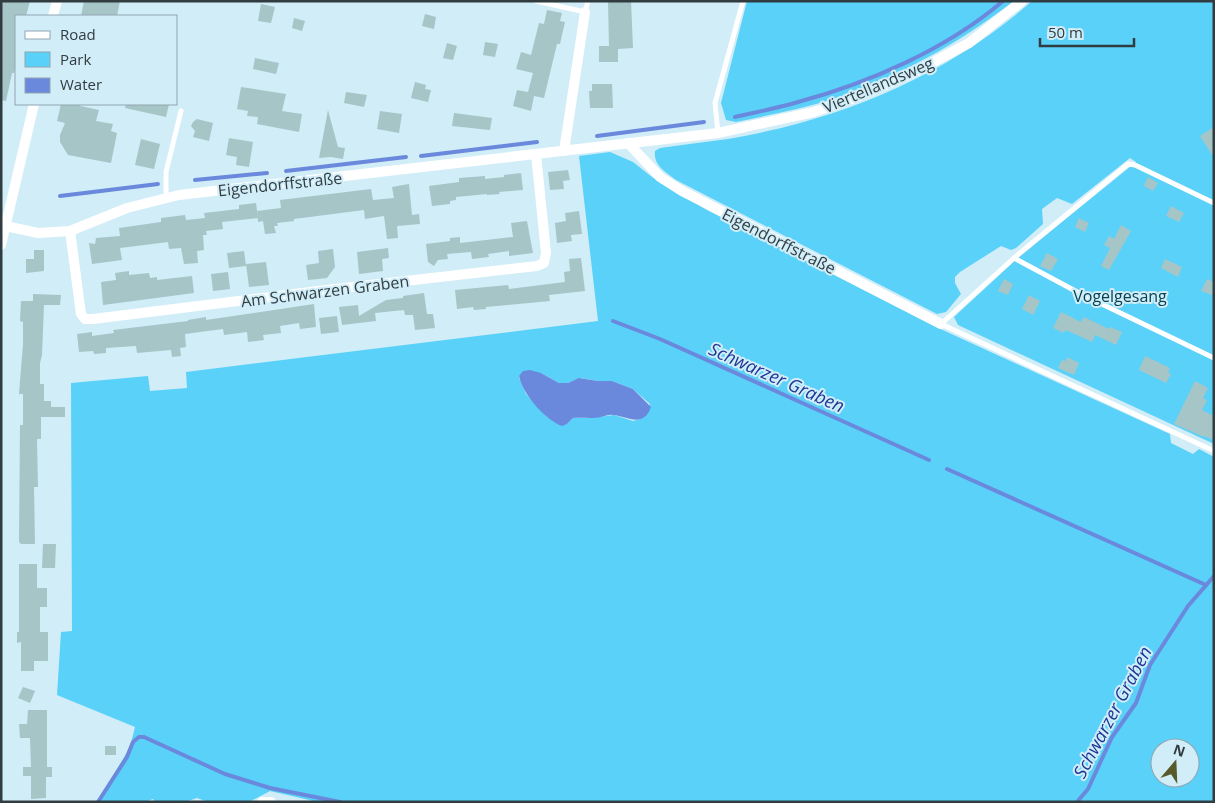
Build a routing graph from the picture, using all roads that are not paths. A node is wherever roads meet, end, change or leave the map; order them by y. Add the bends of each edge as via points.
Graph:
1 (57, 1) edge
2 (536, 1) edge
3 (743, 1) edge
4 (1022, 1) edge
5 (587, 6) edge
6 (54, 15) edge
7 (34, 105) edge
8 (181, 111) dead end
9 (718, 133) junction
10 (688, 136) joint
11 (628, 143) junction
12 (564, 151) junction
13 (536, 154) junction
14 (166, 197) junction
15 (1214, 203) edge
16 (4, 225) edge
17 (70, 231) junction
18 (1, 245) edge
19 (1014, 258) junction
20 (941, 324) junction
21 (1214, 358) edge
22 (1214, 451) edge
23 (262, 802) edge
24 (271, 802) edge

1 - 6 street
2 - 5 lane
3 - 9 lane via 715,102
4 - 9 street, Viertellandsweg via 969,42 911,74 814,112
5 - 12 street
7 - 16 street
8 - 14 lane via 166,172
9 - 10 street, Viertellandsweg
10 - 11 street, Eigendorffstraße
11 - 12 street, Eigendorffstraße
11 - 20 street, Eigendorffstraße via 660,177 682,191
12 - 13 street, Eigendorffstraße
13 - 14 street, Eigendorffstraße
13 - 17 street, Am Schwarzen Graben via 546,253 545,262 537,266 85,319 81,314
14 - 17 street, Eigendorffstraße via 126,208
15 - 19 lane via 1128,164
16 - 17 street, Eigendorffstraße via 38,233
16 - 18 street
19 - 20 lane
19 - 21 lane
20 - 22 lane, Eigendorffstraße
23 - 24 street

